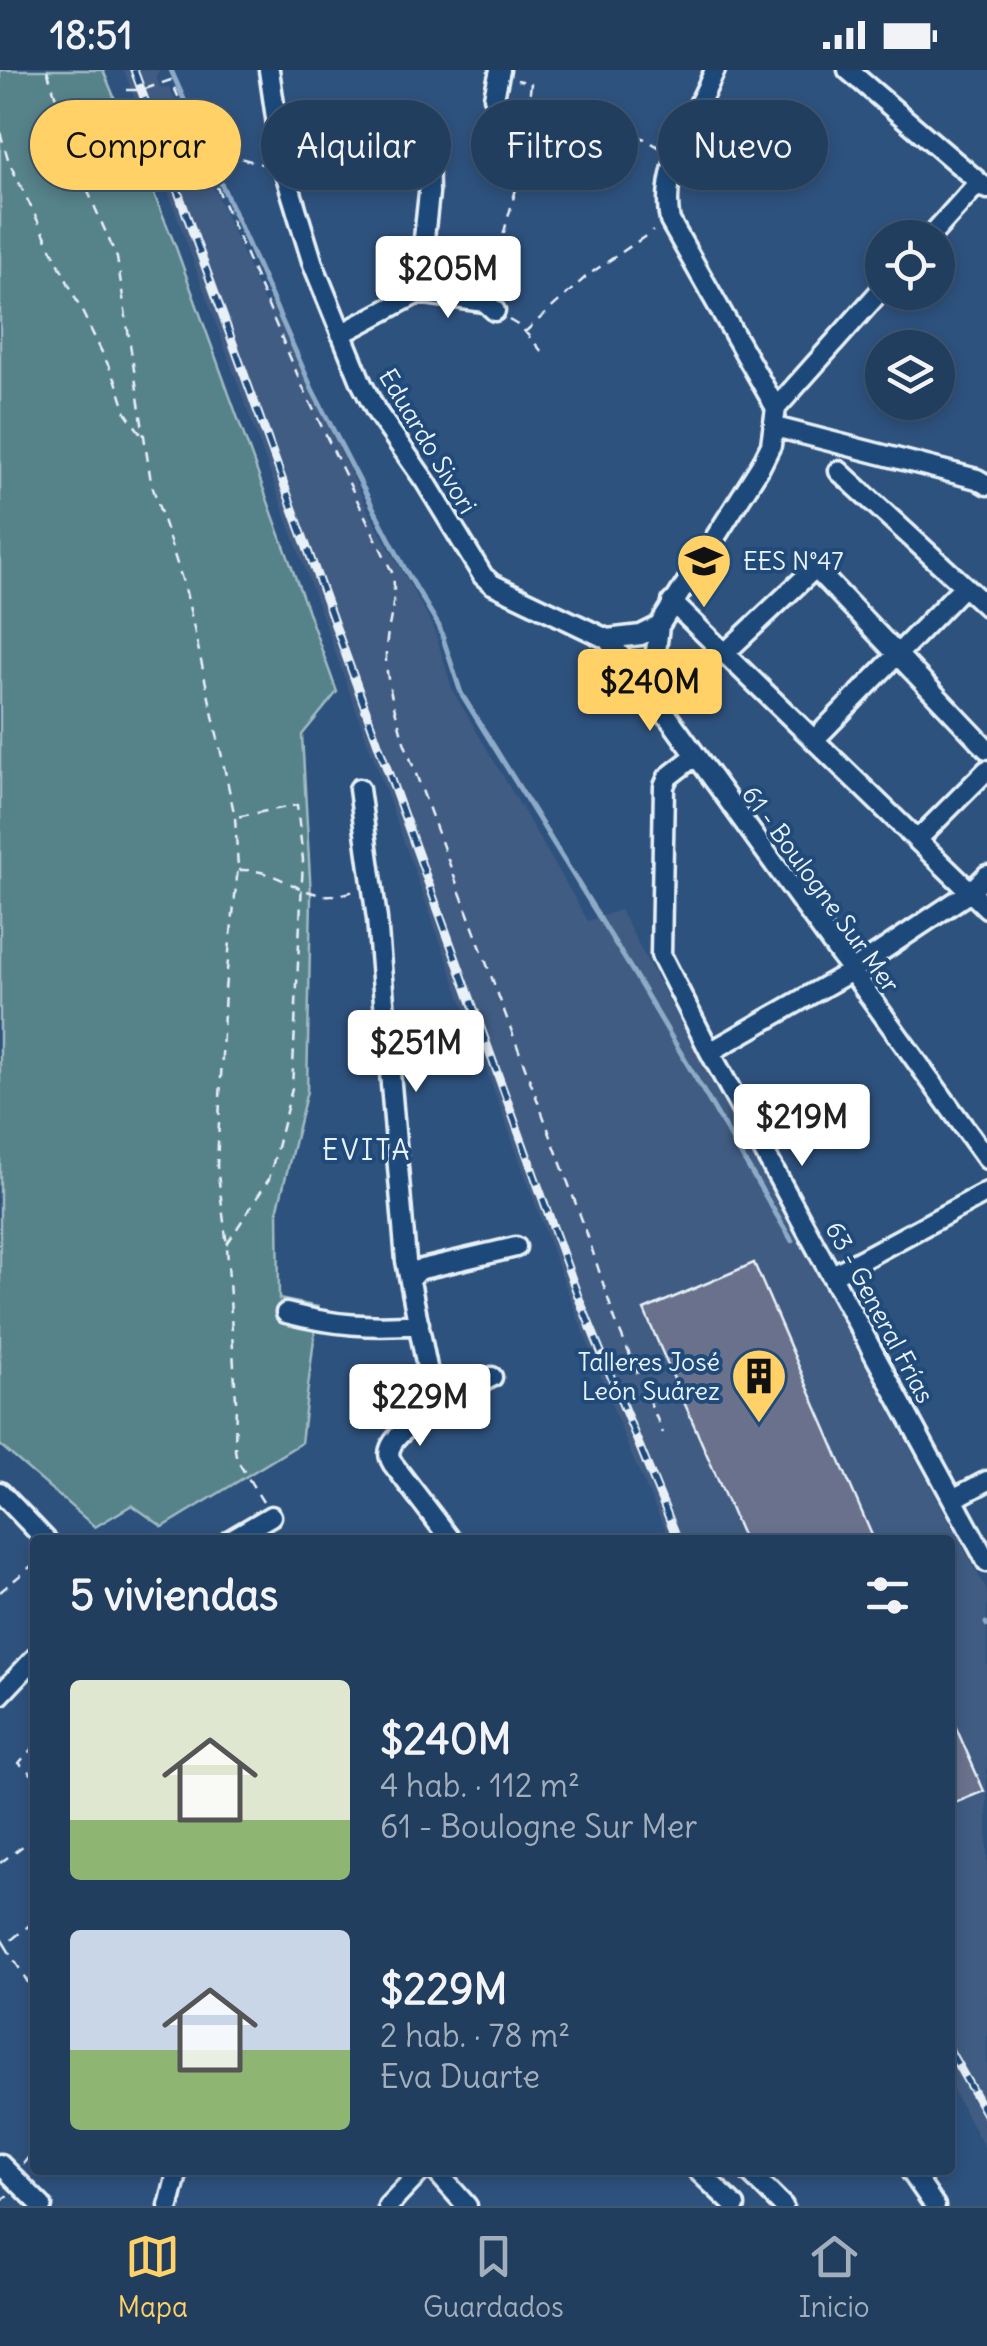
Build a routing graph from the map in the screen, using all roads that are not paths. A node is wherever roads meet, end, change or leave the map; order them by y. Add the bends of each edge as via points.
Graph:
1 (268, 70) edge
2 (500, 70) edge
3 (715, 70) edge
4 (848, 70) edge
5 (494, 97) dead end
6 (983, 185) edge
7 (429, 190) edge
8 (947, 220) edge
9 (418, 292) junction
10 (490, 306) road end
11 (865, 310) edge
12 (341, 334) junction
13 (776, 418) junction
14 (839, 472) dead end
15 (987, 486) edge
16 (964, 586) junction
17 (672, 602) junction
18 (987, 607) edge
19 (658, 626) junction
20 (607, 639) junction
21 (724, 653) junction
22 (899, 656) junction
23 (650, 693) junction
24 (815, 739) junction
25 (987, 750) edge
26 (694, 756) junction
27 (987, 770) edge
28 (359, 789) dead end
29 (917, 840) junction
30 (987, 875) edge
31 (970, 892) junction
32 (987, 908) edge
33 (850, 972) junction
34 (710, 1052) junction
35 (987, 1160) edge
36 (987, 1192) edge
37 (516, 1246) dead end
38 (833, 1275) junction
39 (410, 1279) junction
40 (286, 1314) dead end
41 (418, 1324) junction
42 (492, 1377) dead end
43 (435, 1408) junction
44 (987, 1481) edge
45 (0, 1492) edge
46 (952, 1500) junction
47 (271, 1516) road end
48 (41, 1535) edge
49 (239, 1535) edge
50 (447, 1535) edge
51 (987, 1562) edge
52 (30, 1663) edge
53 (0, 1695) edge
54 (0, 2164) edge
55 (177, 2175) edge
56 (417, 2175) edge
57 (439, 2175) edge
58 (710, 2175) edge
59 (752, 2175) edge
60 (913, 2175) edge
61 (42, 2206) edge
62 (170, 2206) edge
63 (388, 2206) edge
64 (467, 2206) edge
65 (735, 2206) edge
66 (783, 2206) edge
67 (935, 2206) edge

1 - 12 street, Eduardo Sivori via 283,166
2 - 5 street
3 - 13 street via 666,191 670,221
4 - 6 street
6 - 8 street
7 - 9 street
9 - 10 street
9 - 12 street
11 - 13 street
12 - 20 street, Eduardo Sivori via 376,411 483,576
13 - 15 street
13 - 17 street via 760,468
14 - 16 street
16 - 18 street
16 - 22 street
17 - 19 street
17 - 21 street
19 - 20 street
19 - 23 street
20 - 23 street, Eduardo Sivori
21 - 22 street via 815,568
21 - 24 street
22 - 24 street
22 - 25 street
23 - 26 street, 61 - Boulogne Sur Mer
24 - 29 street
26 - 33 street, 61 - Boulogne Sur Mer
26 - 34 street, 63 - General Frías via 664,786 660,943
27 - 29 street
28 - 39 street
29 - 31 street
30 - 31 street
31 - 32 street
31 - 33 street
33 - 34 street
33 - 35 street, 61 - Boulogne Sur Mer
34 - 38 street, 63 - General Frías
36 - 38 street
37 - 39 street via 418,1270
38 - 46 street, 63 - General Frías
39 - 41 street
40 - 41 street via 342,1326
41 - 43 street
42 - 43 street
43 - 50 street via 389,1454
44 - 46 street
45 - 48 street
46 - 51 street, 63 - General Frías
47 - 49 street
52 - 53 street
54 - 61 street
55 - 62 street
56 - 63 street
57 - 64 street
58 - 65 street
59 - 66 street
60 - 67 street

